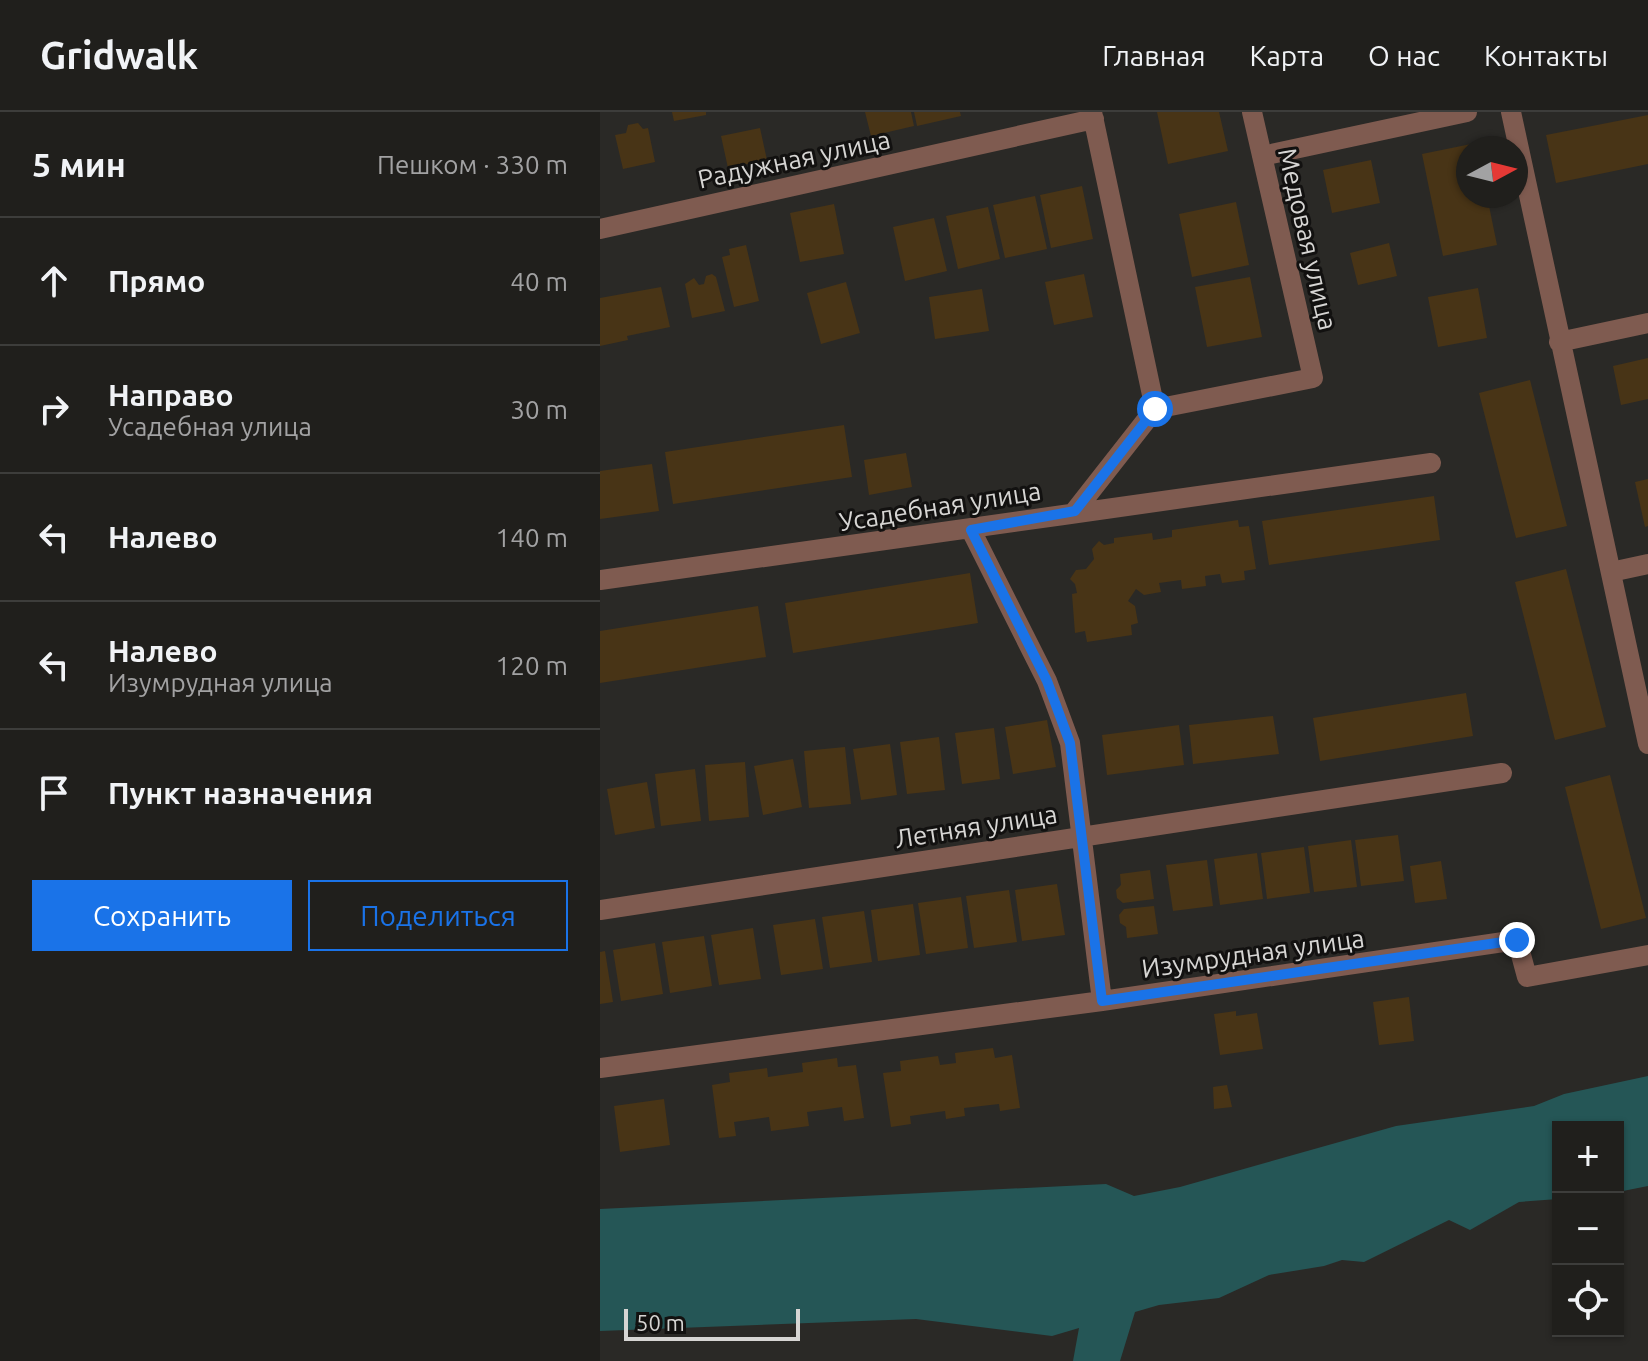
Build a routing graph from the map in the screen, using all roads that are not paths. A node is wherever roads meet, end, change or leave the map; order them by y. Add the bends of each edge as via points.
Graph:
1 (1252, 112) edge
2 (1467, 112) edge
3 (1511, 112) edge
4 (1093, 116) edge
5 (1262, 156) junction
6 (600, 229) edge
7 (1648, 323) edge
8 (1559, 342) junction
9 (1155, 409) junction
10 (1431, 463) dead end
11 (1075, 511) junction
12 (971, 530) junction
13 (1648, 564) edge
14 (1611, 572) junction
15 (600, 580) edge
16 (1648, 744) edge
17 (1502, 773) dead end
18 (1083, 836) junction
19 (600, 910) edge
20 (1648, 955) edge
21 (1102, 1001) junction
22 (600, 1068) edge

1 - 5 street, Медовая улица
2 - 5 street
3 - 8 street
4 - 6 street, Радужная улица
4 - 9 street
5 - 9 street, Медовая улица via 1313,378
7 - 8 street
8 - 14 street
9 - 11 street
10 - 11 street, Усадебная улица
11 - 12 street, Усадебная улица
12 - 15 street, Усадебная улица
12 - 18 street via 1052,694 1070,743
13 - 14 street
14 - 16 street
17 - 18 street, Летняя улица
18 - 19 street, Летняя улица
18 - 21 street
20 - 21 street, Изумрудная улица via 1527,977 1517,940
21 - 22 street, Изумрудная улица

